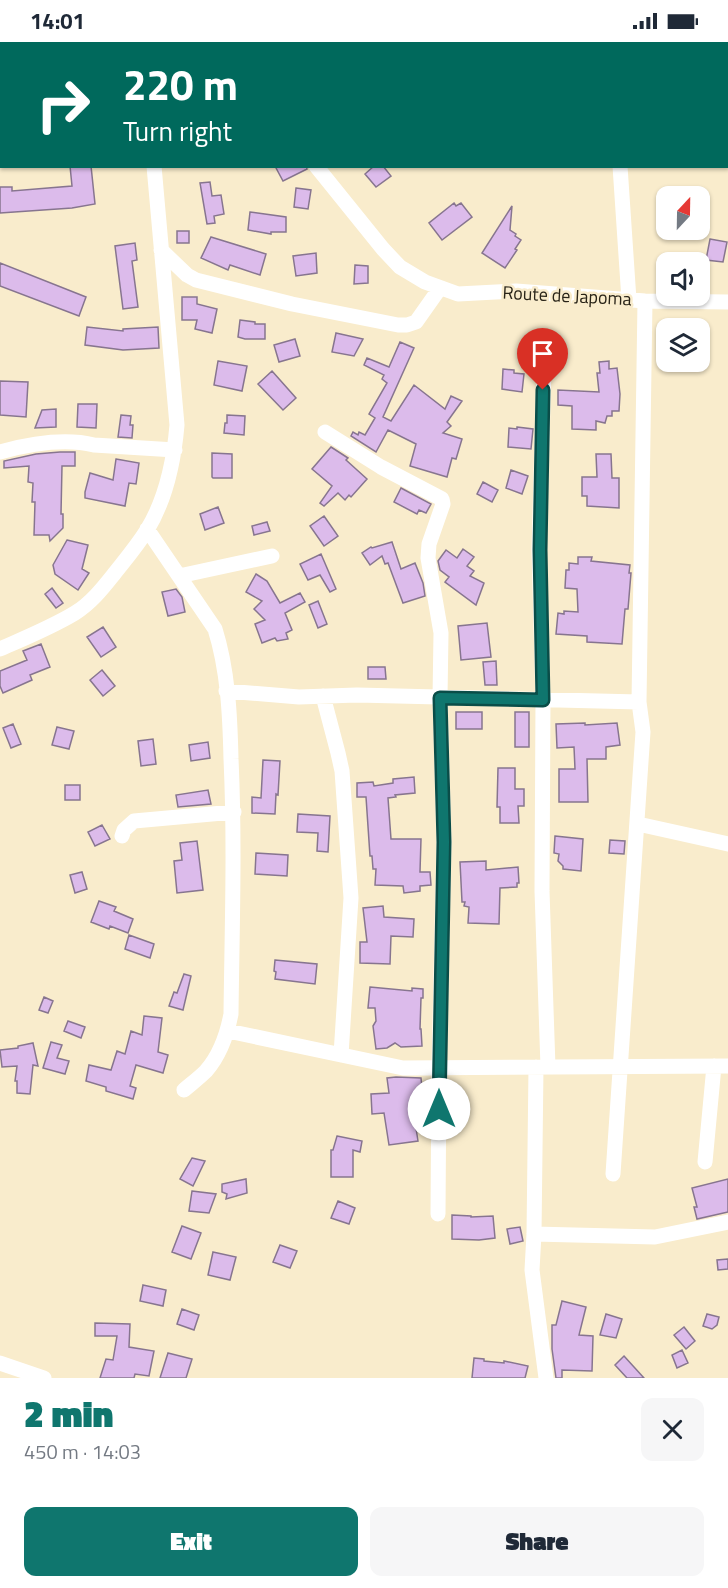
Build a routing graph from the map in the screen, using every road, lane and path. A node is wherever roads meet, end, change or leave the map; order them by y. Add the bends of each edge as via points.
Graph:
1 (154, 168) edge
2 (318, 168) edge
3 (621, 168) edge
4 (161, 250) junction
5 (440, 288) junction
6 (629, 300) junction
7 (645, 301) junction
8 (728, 302) edge
9 (549, 345) dead end
10 (325, 432) dead end
11 (175, 450) junction
12 (0, 452) edge
13 (147, 529) junction
14 (272, 556) dead end
15 (179, 576) junction
16 (0, 649) edge
17 (226, 691) junction
18 (323, 696) junction
19 (440, 698) junction
20 (543, 700) junction
21 (639, 702) junction
22 (234, 812) junction
23 (638, 824) junction
24 (123, 836) dead end
25 (728, 844) edge
26 (228, 1031) junction
27 (341, 1055) junction
28 (620, 1066) junction
29 (721, 1066) edge
30 (439, 1067) junction
31 (542, 1067) junction
32 (184, 1090) dead end
33 (705, 1162) dead end
34 (613, 1174) dead end
35 (438, 1214) dead end
36 (728, 1222) edge
37 (534, 1234) junction
38 (0, 1363) edge
39 (44, 1378) edge
40 (546, 1378) edge

1 - 4 street
2 - 5 street, Route de Japoma via 400,267
3 - 6 street
4 - 5 street via 196,280 398,325 416,322
4 - 11 street via 177,425
5 - 6 street, Route de Japoma via 458,294 516,291
6 - 7 street, Route de Japoma
7 - 8 street, Route de Japoma
7 - 21 street
9 - 20 street via 544,367 540,539
10 - 19 street via 442,500 428,558 441,633
11 - 12 street via 81,442 31,445
11 - 13 street via 163,494
13 - 15 street
13 - 16 street via 95,598 76,613
14 - 15 street
15 - 17 street via 215,629
17 - 18 street
17 - 22 street
18 - 19 street
18 - 27 street via 342,771 351,898
19 - 20 street
19 - 30 street via 444,842
20 - 21 street
20 - 31 street
21 - 23 street via 643,732
22 - 24 street via 134,821
22 - 26 street
23 - 25 street
23 - 28 street
26 - 27 street
26 - 32 street via 205,1072
27 - 30 street via 403,1068
28 - 29 street
28 - 31 street
28 - 34 street
29 - 33 street
30 - 31 street
30 - 35 street
31 - 37 street
36 - 37 street via 655,1237
37 - 40 street via 532,1270
38 - 39 street

